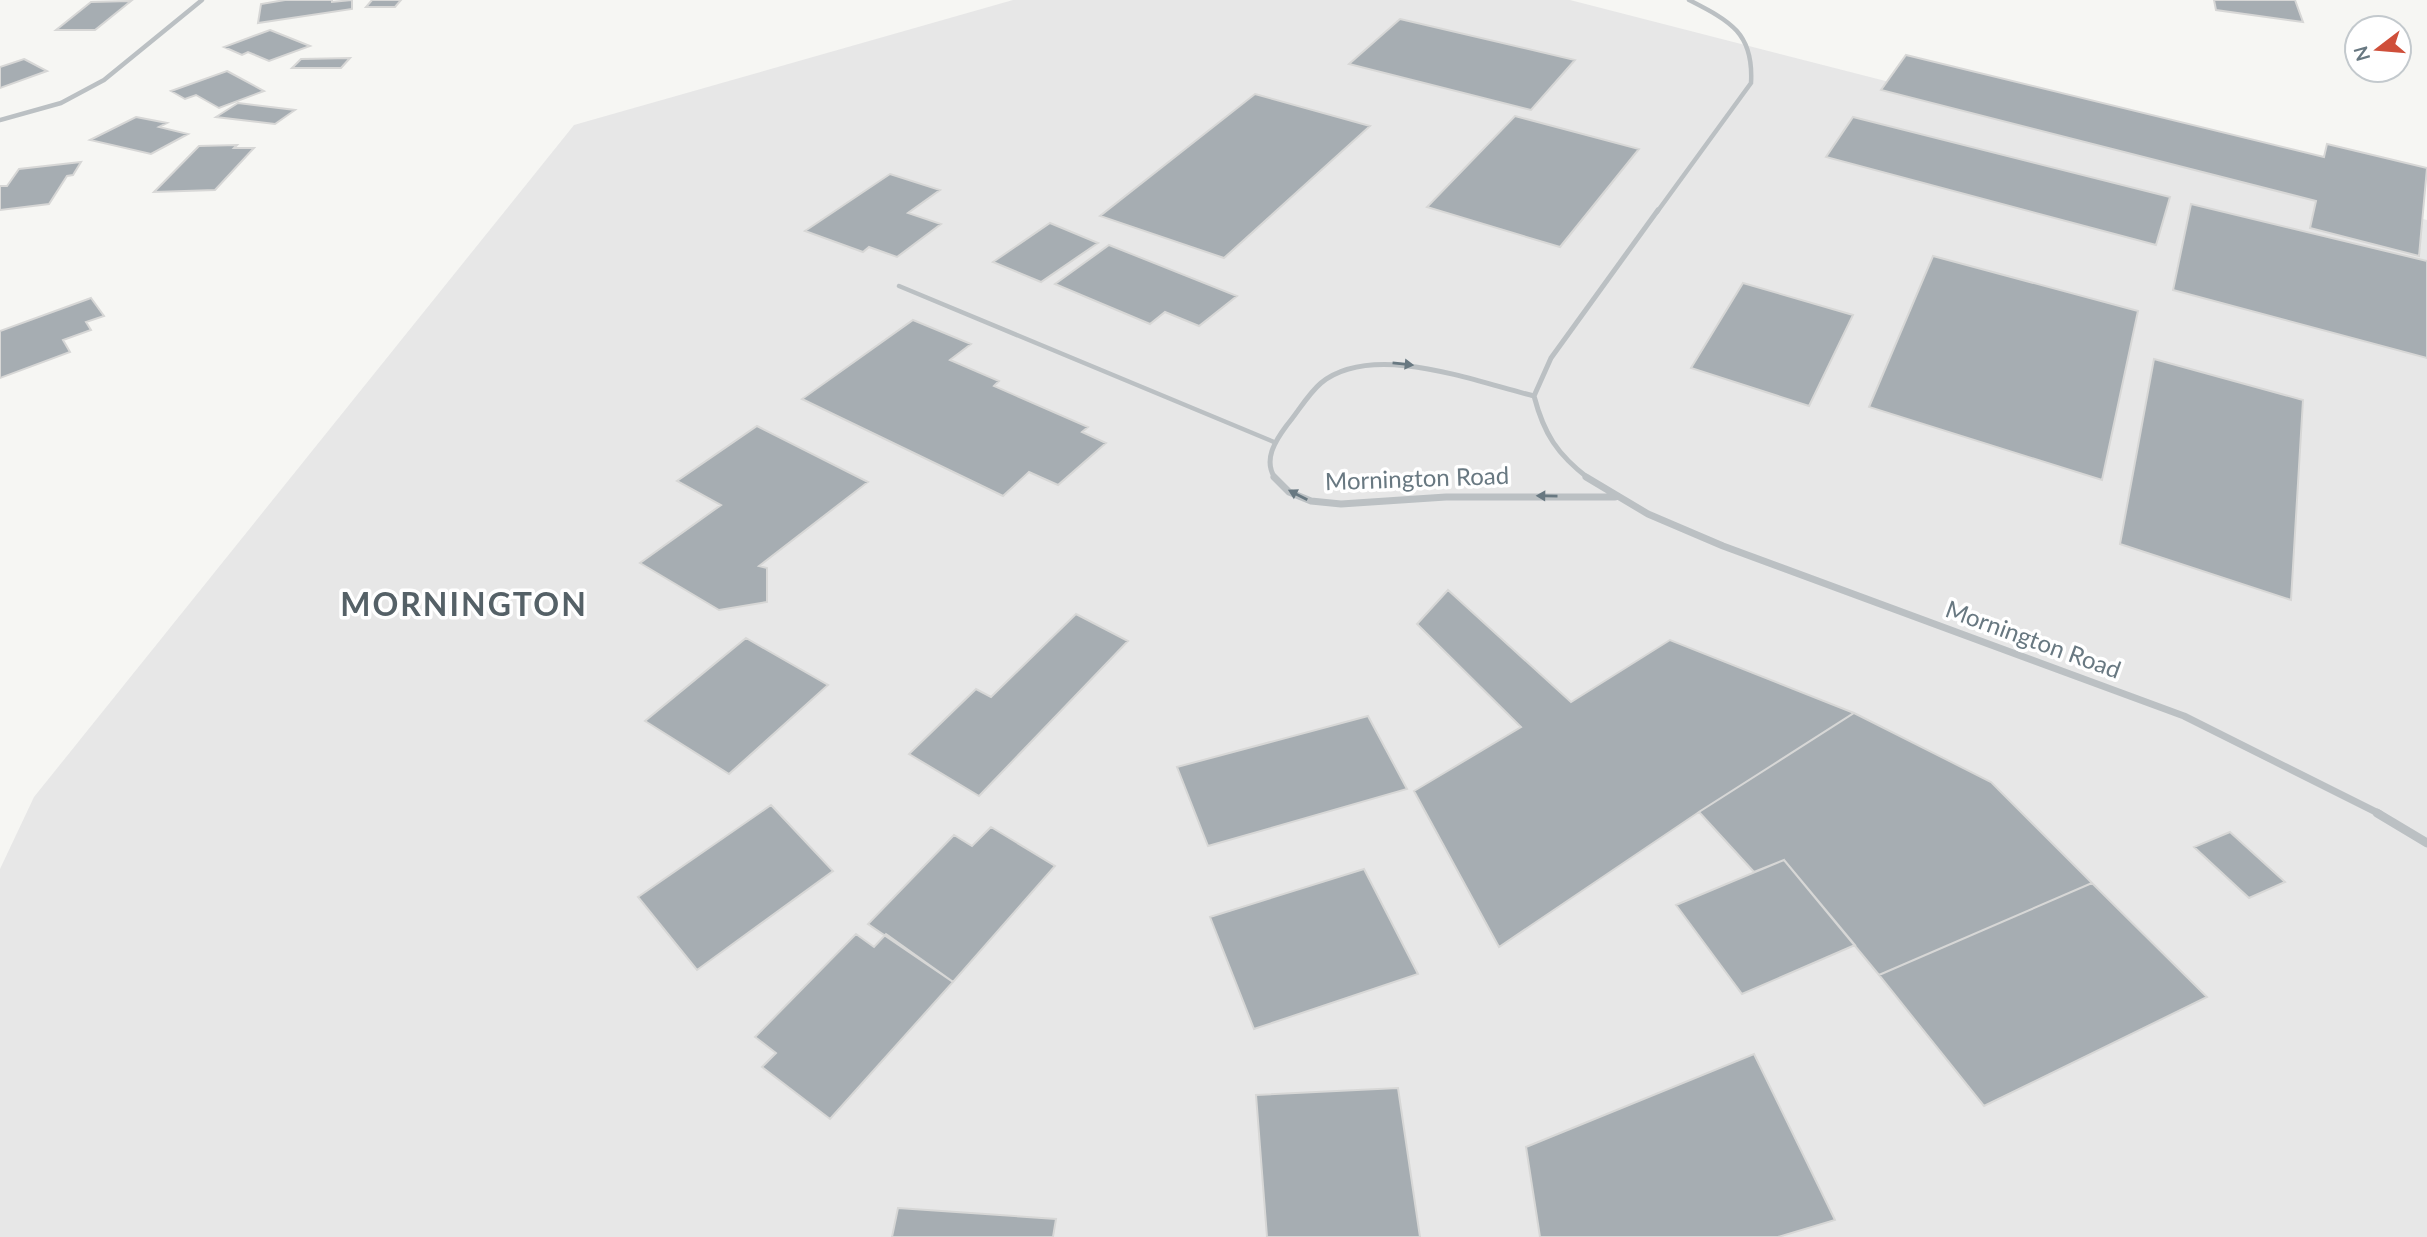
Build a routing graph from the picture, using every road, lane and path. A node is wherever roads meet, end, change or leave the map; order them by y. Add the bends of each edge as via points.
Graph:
1 (202, 0) edge
2 (1689, 0) edge
3 (0, 120) edge
4 (899, 286) dead end
5 (1534, 396) junction
6 (1274, 442) junction
7 (1616, 497) junction
8 (2427, 843) edge

1 - 3 street via 104,80 61,103
2 - 5 street via 1729,24 1745,41 1752,59 1751,83 1551,358
4 - 6 lane
6 -> 5 street via 1321,383 1378,363 1417,366
5 - 7 street, Mornington Road via 1543,427 1558,448
7 -> 6 street, Mornington Road via 1446,497 1341,505 1311,501 1289,492 1273,476
7 - 8 street, Mornington Road via 1723,546 2183,716 2355,800

